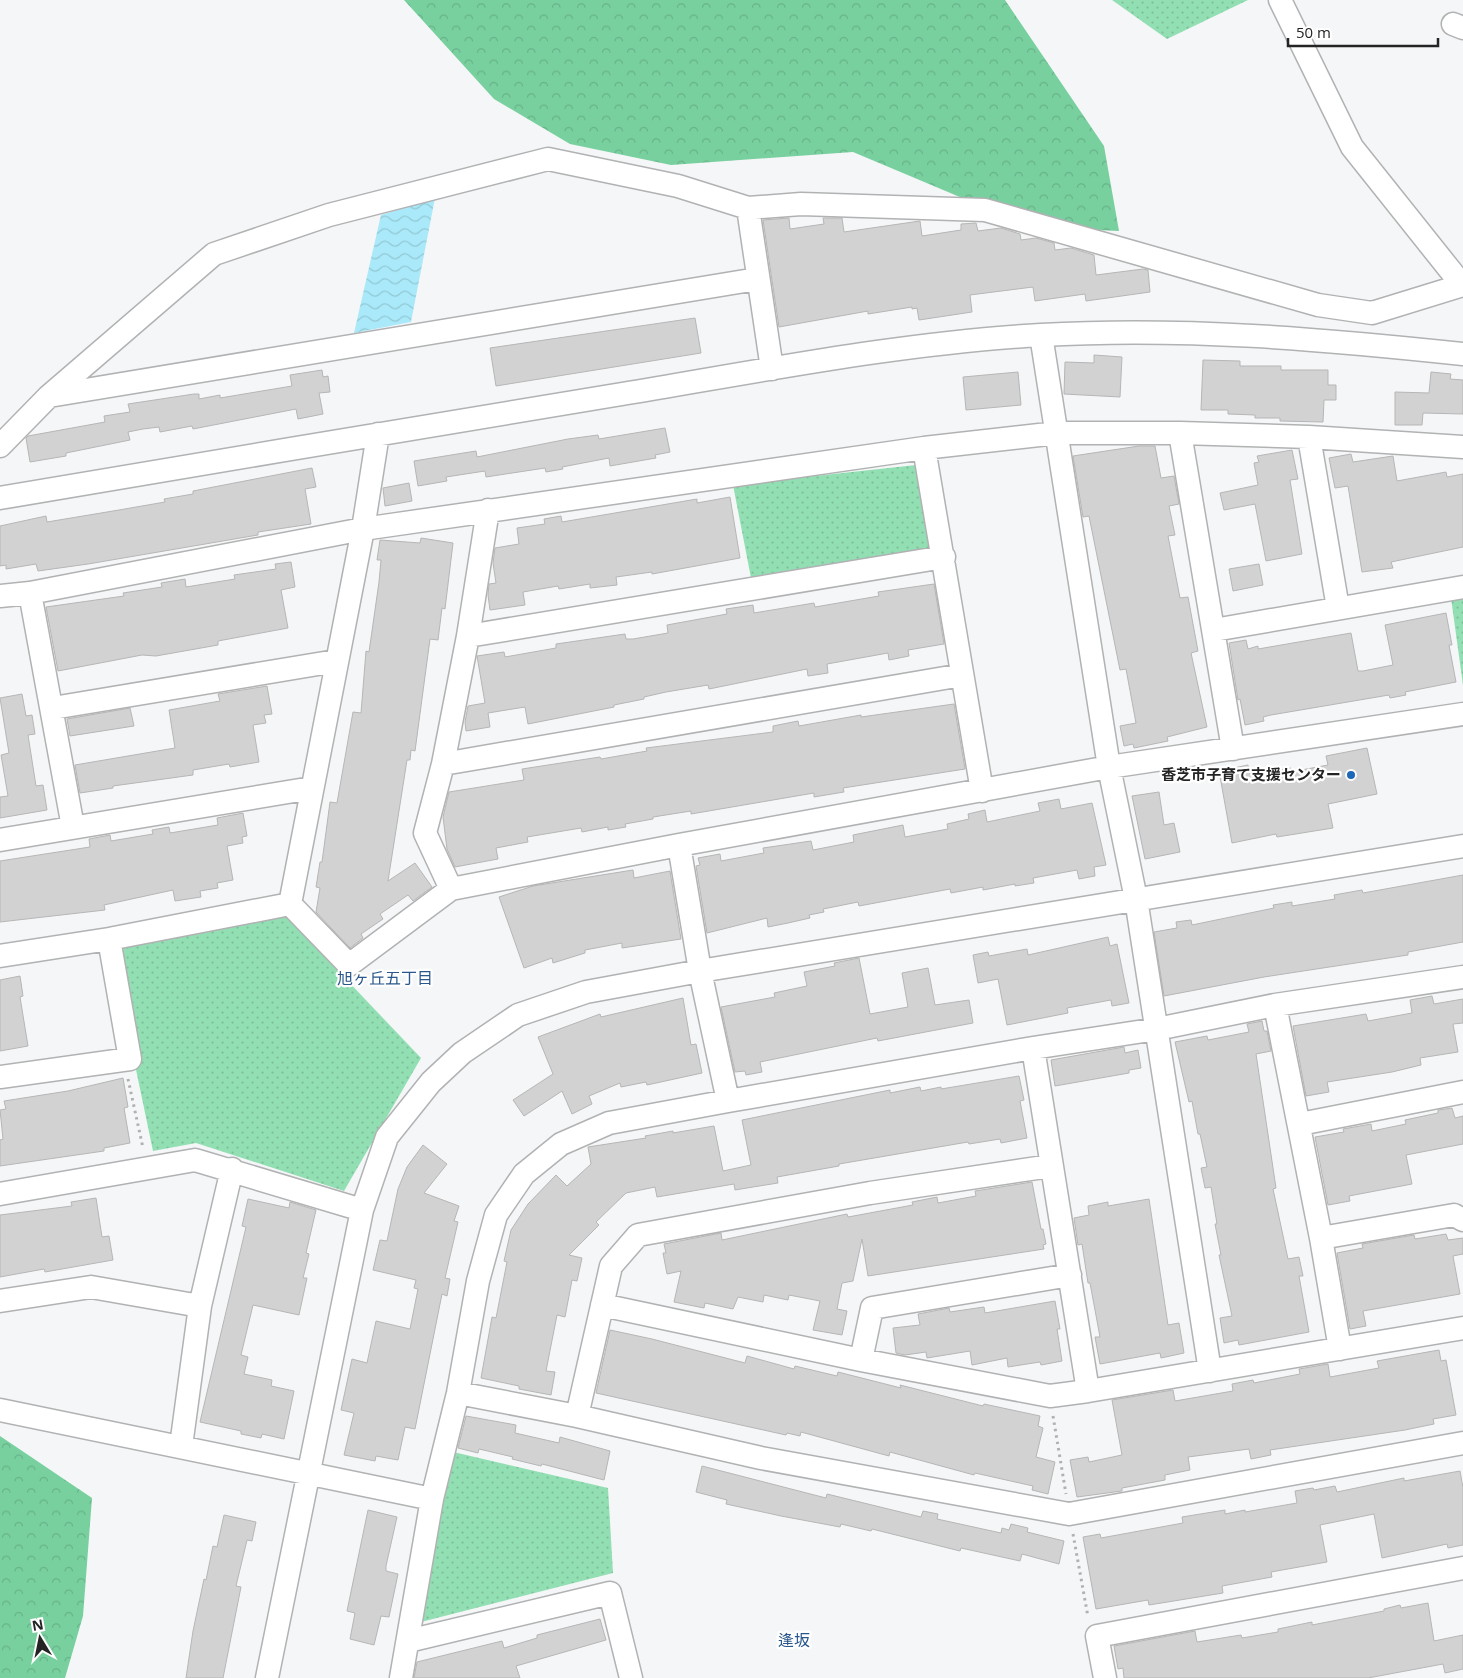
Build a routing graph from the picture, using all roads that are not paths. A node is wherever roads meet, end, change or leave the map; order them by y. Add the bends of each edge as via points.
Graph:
1 (1280, 0) edge
2 (748, 208) junction
3 (757, 279) junction
4 (1462, 285) edge
5 (1041, 335) junction
6 (1463, 354) edge
7 (772, 369) junction
8 (49, 396) junction
9 (1056, 433) junction
10 (1180, 433) junction
11 (378, 434) junction
12 (1309, 437) junction
13 (0, 446) edge
14 (1463, 447) edge
15 (924, 448) junction
16 (0, 498) edge
17 (488, 510) junction
18 (363, 529) junction
19 (944, 557) junction
20 (1463, 587) edge
21 (30, 593) junction
22 (0, 596) edge
23 (1338, 608) junction
24 (1214, 630) junction
25 (468, 636) junction
26 (336, 661) junction
27 (962, 675) junction
28 (53, 708) junction
29 (1463, 714) edge
30 (1233, 749) junction
31 (442, 764) junction
32 (1109, 768) junction
33 (312, 788) junction
34 (982, 790) junction
35 (73, 826) junction
36 (0, 840) edge
37 (679, 845) junction
38 (1463, 846) edge
39 (451, 889) junction
40 (1136, 899) junction
41 (290, 904) junction
42 (109, 939) junction
43 (0, 956) edge
44 (700, 971) junction
45 (1463, 977) edge
46 (1275, 1005) junction
47 (1158, 1030) junction
48 (1033, 1048) junction
49 (0, 1078) edge
50 (1463, 1092) edge
51 (728, 1101) junction
52 (1300, 1124) junction
53 (1051, 1166) junction
54 (232, 1169) junction
55 (0, 1194) edge
56 (362, 1210) junction
57 (1463, 1220) edge
58 (1321, 1238) junction
59 (1070, 1275) junction
60 (0, 1301) edge
61 (200, 1306) junction
62 (602, 1306) junction
63 (1463, 1328) edge
64 (1340, 1349) junction
65 (860, 1360) junction
66 (1210, 1371) junction
67 (1088, 1392) junction
68 (458, 1393) junction
69 (0, 1410) edge
70 (577, 1416) junction
71 (1463, 1443) edge
72 (181, 1446) junction
73 (310, 1474) junction
74 (432, 1499) junction
75 (1463, 1568) edge
76 (408, 1641) junction
77 (267, 1678) edge
78 (401, 1678) edge
79 (631, 1678) edge
80 (1106, 1678) edge

1 - 4 street via 1352,147
2 - 3 street
2 - 4 street via 802,204 986,210 1318,305 1372,313
2 - 8 street via 678,186 548,159 329,215 214,254
3 - 7 street
3 - 8 street
5 - 6 street via 1217,333
5 - 7 street via 944,343
5 - 9 street
7 - 11 street
8 - 13 street
9 - 10 street
9 - 15 street
9 - 32 street
10 - 12 street
10 - 24 street
11 - 16 street
11 - 18 street
12 - 14 street
12 - 23 street
15 - 17 street
15 - 19 street
17 - 18 street
17 - 25 street
18 - 21 street
18 - 26 street
19 - 25 street
19 - 27 street
20 - 23 street
21 - 22 street
21 - 28 street
23 - 24 street
24 - 30 street
25 - 31 street
26 - 28 street
26 - 33 street
27 - 31 street
27 - 34 street
28 - 35 street
29 - 30 street
30 - 32 street
31 - 39 street via 425,833
32 - 34 street
32 - 40 street
33 - 35 street
33 - 41 street
34 - 37 street
35 - 36 street
37 - 39 street
37 - 44 street
38 - 40 street
39 - 41 street via 349,965
40 - 44 street
40 - 47 street
41 - 42 street
42 - 43 street
42 - 49 street via 130,1059
44 - 51 street
44 - 56 street via 586,992 518,1015 462,1053 431,1082 387,1137
45 - 46 street
46 - 47 street
46 - 52 street
47 - 48 street
47 - 66 street
48 - 51 street
48 - 53 street
50 - 52 street
51 - 68 street via 609,1123 561,1144 524,1174 496,1216 478,1281
52 - 58 street
53 - 59 street
53 - 62 street via 870,1193 638,1235 611,1266
54 - 55 street via 195,1160
54 - 56 street
54 - 61 street
56 - 73 street
57 - 58 street via 1454,1215
58 - 64 street
59 - 65 street via 872,1308
59 - 67 street
60 - 61 street via 91,1287
61 - 72 street
62 - 65 street
62 - 70 street
63 - 64 street
64 - 66 street
65 - 67 street via 1050,1396
66 - 67 street
68 - 70 street
68 - 74 street
69 - 72 street
70 - 71 street via 761,1458 1070,1514
72 - 73 street
73 - 74 street
73 - 77 street
74 - 76 street
75 - 80 street via 1097,1636
76 - 78 street
76 - 79 street via 610,1593

